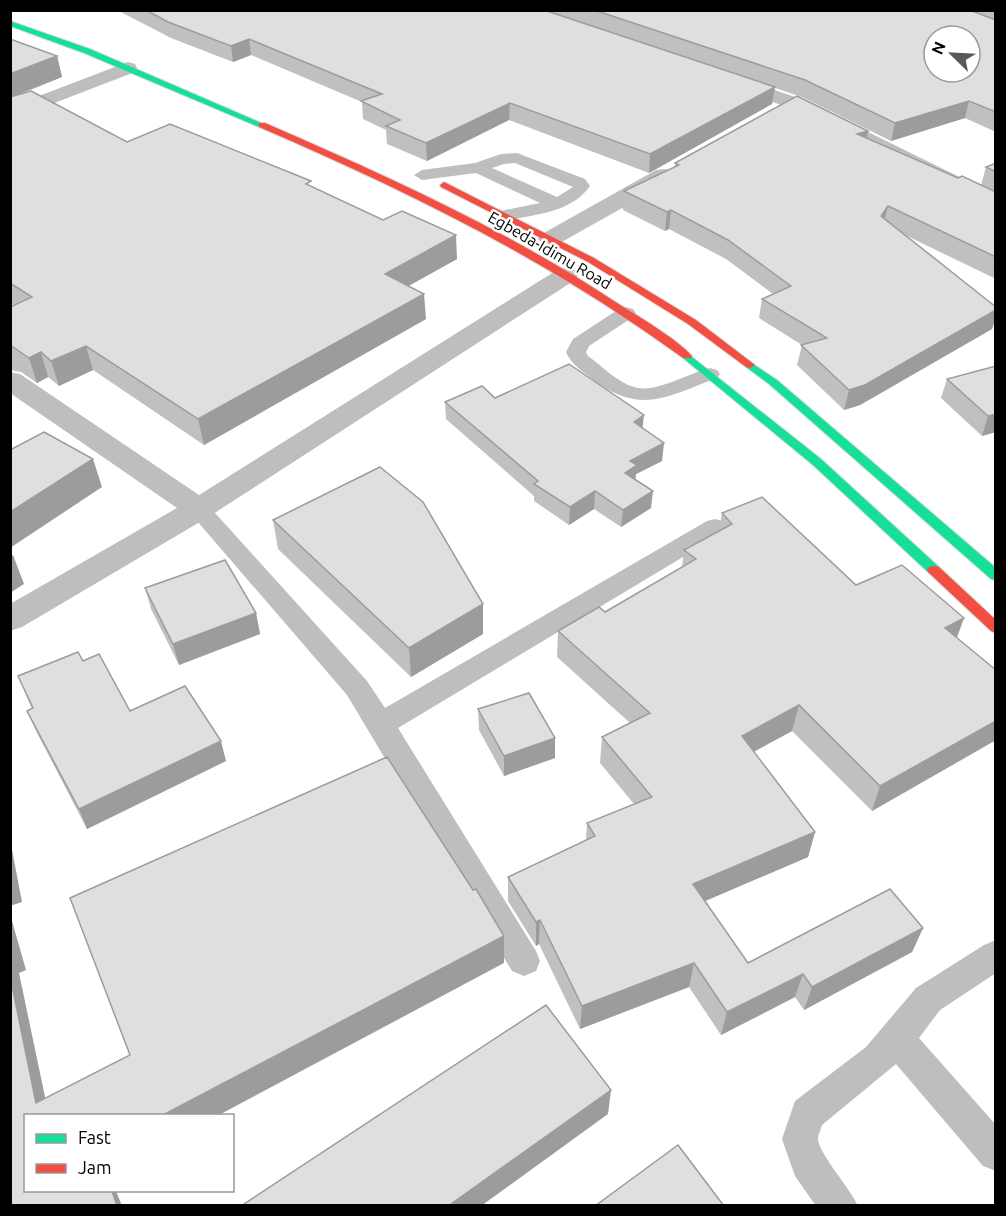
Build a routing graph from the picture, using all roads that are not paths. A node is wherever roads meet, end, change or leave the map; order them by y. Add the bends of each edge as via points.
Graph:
1 (10, 23) edge
2 (128, 68) junction
3 (719, 77) edge
4 (794, 103) junction
5 (10, 114) edge
6 (774, 114) edge
7 (682, 165) edge
8 (477, 168) junction
9 (417, 173) joint
10 (557, 204) junction
11 (996, 204) edge
12 (506, 215) junction
13 (550, 239) junction
14 (566, 275) junction
15 (626, 313) junction
16 (710, 374) junction
17 (10, 380) edge
18 (199, 509) junction
19 (715, 527) dead end
20 (996, 576) edge
21 (10, 619) edge
22 (996, 628) edge
23 (381, 724) junction
24 (996, 955) edge
25 (524, 960) dead end
26 (897, 1039) junction
27 (996, 1153) edge
28 (839, 1206) edge

1 - 2 main road, Egbeda-Idimu Road
2 - 5 street
2 - 14 main road, Egbeda-Idimu Road via 423,198
3 - 4 street
4 - 6 street
4 - 11 street
7 - 13 street
8 - 9 lane
8 - 10 lane
8 - 10 lane via 517,158 582,186
9 - 12 main road, Egbeda-Idimu Road
10 - 12 lane
12 - 13 main road, Egbeda-Idimu Road
13 - 20 main road, Egbeda-Idimu Road via 692,322 773,382
14 - 15 main road, Egbeda-Idimu Road
14 - 18 street
15 - 16 main road, Egbeda-Idimu Road
15 - 16 lane via 580,344 576,351 579,359 627,393 638,395
16 - 22 main road, Egbeda-Idimu Road via 826,470
17 - 18 street
18 - 21 street
18 - 23 lane via 357,688
19 - 23 lane
23 - 25 lane
24 - 26 lane via 928,999
26 - 27 lane
26 - 28 lane via 878,1059 808,1114 800,1139 808,1163

